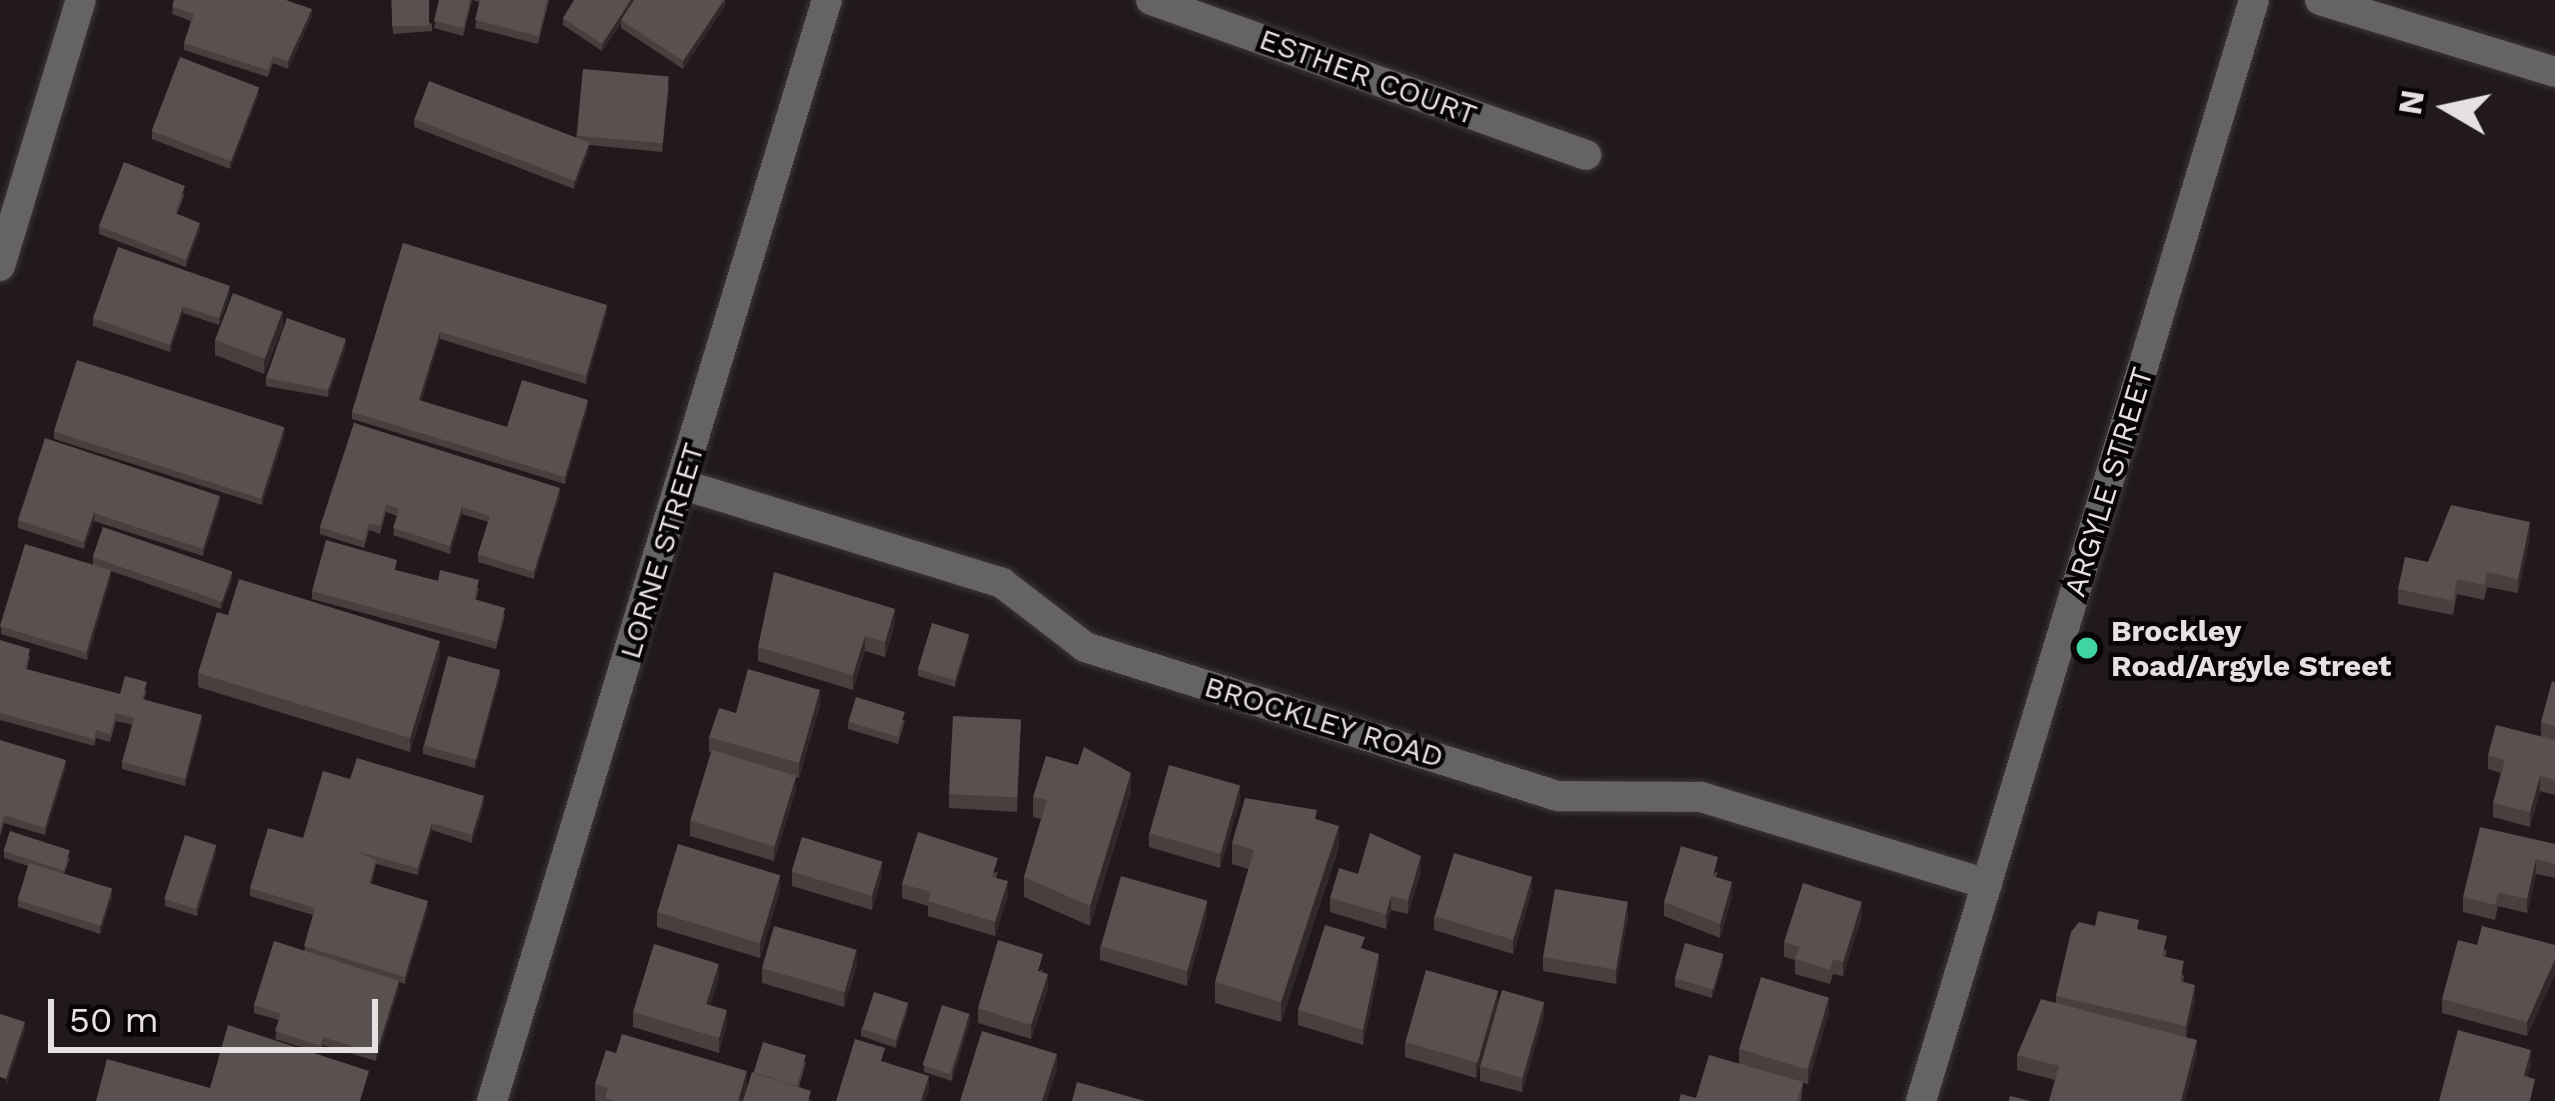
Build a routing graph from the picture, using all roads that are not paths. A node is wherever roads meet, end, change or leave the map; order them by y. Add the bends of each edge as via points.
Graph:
1 (81, 0) edge
2 (827, 0) edge
3 (1151, 0) edge
4 (2254, 0) edge
5 (2320, 0) edge
6 (2555, 72) edge
7 (1586, 155) dead end
8 (0, 266) edge
9 (684, 485) junction
10 (1987, 884) junction
11 (492, 1101) edge
12 (1921, 1101) edge

1 - 8 street
2 - 9 street, LORNE STREET
3 - 7 street, ESTHER COURT
4 - 10 street, ARGYLE STREET
5 - 6 street
9 - 10 street, BROCKLEY ROAD via 1002,584 1085,646 1559,796 1701,797
9 - 11 street, LORNE STREET
10 - 12 street, ARGYLE STREET

